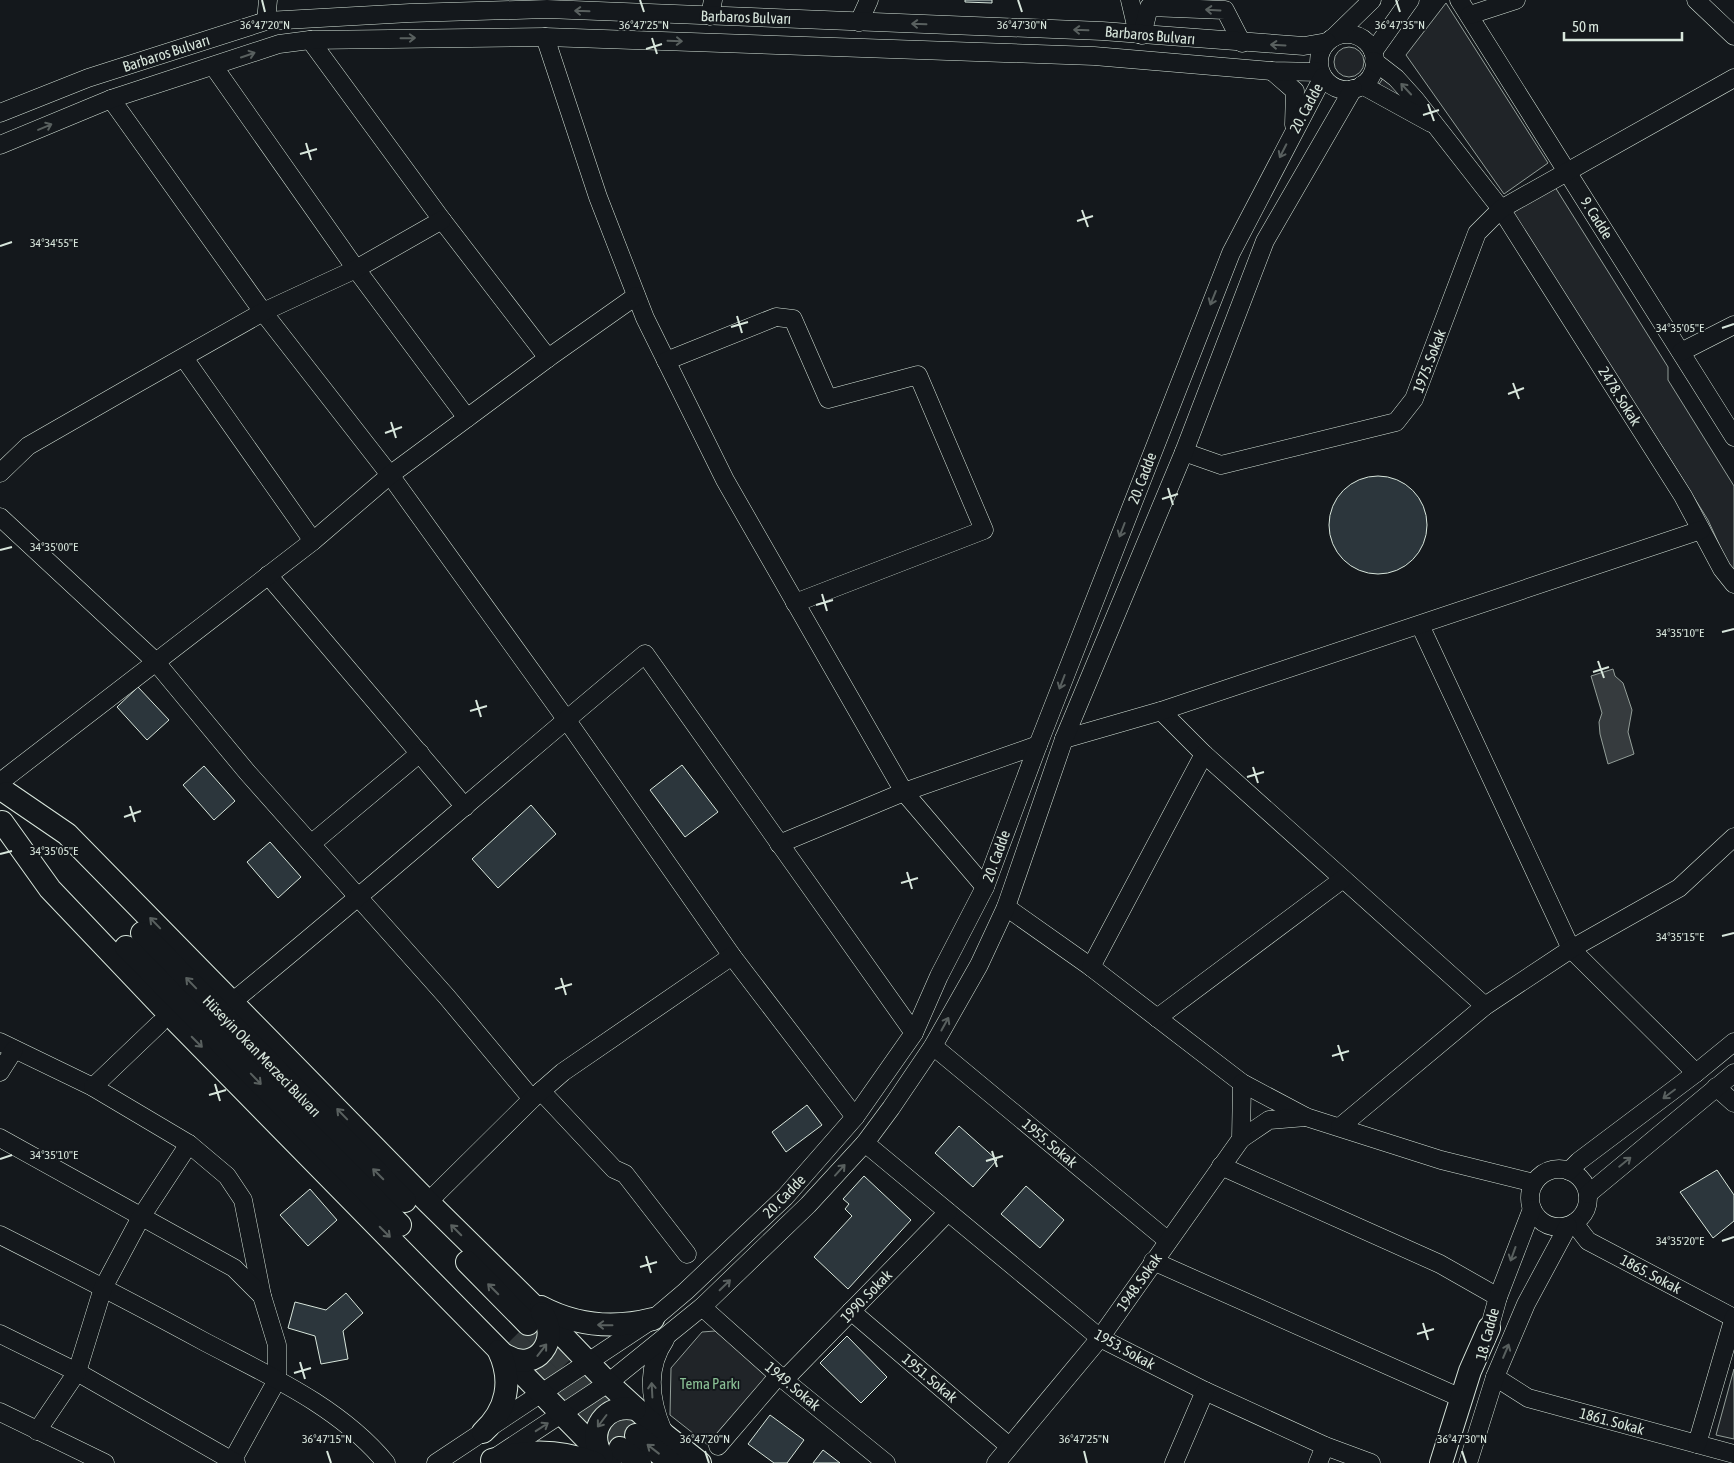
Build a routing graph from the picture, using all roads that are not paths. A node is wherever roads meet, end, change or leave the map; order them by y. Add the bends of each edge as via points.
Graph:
1 (268, 0) edge
2 (869, 0) edge
3 (1130, 0) edge
4 (1372, 0) edge
5 (1410, 0) edge
6 (1459, 0) edge
7 (1516, 0) edge
8 (1696, 0) edge
9 (528, 5) edge
10 (711, 8) edge
11 (1470, 15) junction
12 (266, 21) junction
13 (859, 22) junction
14 (1140, 34) junction
15 (1734, 36) edge
16 (545, 37) junction
17 (310, 40) junction
18 (1330, 40) junction
19 (1242, 43) junction
20 (1374, 56) junction
21 (214, 66) junction
22 (1272, 70) junction
23 (1322, 75) junction
24 (1734, 78) edge
25 (1358, 87) junction
26 (111, 99) junction
27 (0, 113) edge
28 (1432, 123) junction
29 (1294, 129) junction
30 (0, 145) edge
31 (1567, 172) junction
32 (1501, 209) junction
33 (442, 220) junction
34 (356, 269) junction
35 (636, 296) junction
36 (263, 312) junction
37 (1734, 325) edge
38 (1681, 352) junction
39 (184, 358) junction
40 (548, 358) junction
41 (666, 361) junction
42 (467, 418) junction
43 (1734, 437) edge
44 (1184, 452) junction
45 (0, 473) edge
46 (390, 476) junction
47 (0, 517) edge
48 (1701, 530) junction
49 (313, 541) junction
50 (268, 575) junction
51 (1734, 584) edge
52 (795, 603) junction
53 (1420, 625) junction
54 (156, 662) junction
55 (1161, 711) junction
56 (566, 719) junction
57 (1064, 739) junction
58 (1038, 745) junction
59 (420, 753) junction
60 (1204, 754) junction
61 (2, 787) edge
62 (904, 792) junction
63 (465, 806) junction
64 (1, 821) edge
65 (1734, 837) edge
66 (311, 844) junction
67 (779, 844) junction
68 (1343, 878) junction
69 (985, 887) junction
70 (359, 899) junction
71 (1006, 907) junction
72 (1571, 949) junction
73 (732, 956) junction
74 (1091, 967) junction
75 (232, 1002) junction
76 (1485, 1006) junction
77 (1157, 1018) junction
78 (159, 1024) dead end
79 (914, 1033) junction
80 (1734, 1042) edge
81 (7, 1046) edge
82 (933, 1046) junction
83 (0, 1072) edge
84 (1696, 1073) junction
85 (1734, 1073) edge
86 (1242, 1083) junction
87 (92, 1087) junction
88 (1716, 1088) junction
89 (537, 1095) junction
90 (1734, 1103) edge
91 (855, 1117) junction
92 (1306, 1117) junction
93 (1340, 1127) junction
94 (0, 1138) edge
95 (1240, 1139) junction
96 (865, 1143) junction
97 (189, 1144) junction
98 (1221, 1166) junction
99 (1569, 1171) junction
100 (1534, 1183) junction
101 (1588, 1194) junction
102 (428, 1202) junction
103 (1532, 1209) junction
104 (948, 1212) junction
105 (141, 1217) junction
106 (1571, 1224) junction
107 (0, 1235) edge
108 (1168, 1240) junction
109 (687, 1254) dead end
110 (1152, 1261) junction
111 (103, 1288) junction
112 (262, 1296) junction
113 (1498, 1297) junction
114 (702, 1307) junction
115 (851, 1311) junction
116 (532, 1312) junction
117 (1734, 1318) edge
118 (662, 1326) junction
119 (1489, 1328) junction
120 (0, 1334) edge
121 (1100, 1338) junction
122 (503, 1345) junction
123 (588, 1362) junction
124 (77, 1372) junction
125 (782, 1377) junction
126 (277, 1380) junction
127 (1493, 1381) junction
128 (608, 1383) junction
129 (1205, 1391) junction
130 (541, 1394) junction
131 (1462, 1398) junction
132 (635, 1409) junction
133 (0, 1412) edge
134 (561, 1414) junction
135 (37, 1431) junction
136 (483, 1432) junction
137 (666, 1436) junction
138 (1697, 1444) junction
139 (718, 1446) dead end
140 (1010, 1446) junction
141 (1325, 1446) junction
142 (612, 1453) edge
143 (1734, 1454) edge
144 (489, 1461) edge
145 (233, 1462) edge
146 (104, 1463) edge
147 (386, 1463) edge
148 (436, 1463) edge
149 (640, 1463) edge
150 (671, 1463) edge
151 (700, 1463) edge
152 (886, 1463) edge
153 (996, 1463) edge
154 (1174, 1463) edge
155 (1318, 1463) edge
156 (1371, 1463) edge
157 (1441, 1463) edge
158 (1452, 1463) edge
159 (1468, 1463) edge
160 (1479, 1463) edge

1 - 12 street
2 - 13 street
3 - 14 street
4 - 18 street
5 - 20 street
6 - 11 street, 9. Cadde
7 - 11 street
8 - 15 street
10 -> 9 street, Barbaros Bulvarı
9 - 12 street, Barbaros Bulvarı
10 - 13 street, Barbaros Bulvarı
11 - 31 street, 9. Cadde
12 - 27 street, Barbaros Bulvarı via 88,78
14 -> 13 street, Barbaros Bulvarı
14 - 19 street, Barbaros Bulvarı
19 -> 14 street via 1225,10 1149,6
17 -> 16 street, Barbaros Bulvarı
16 -> 22 street, Barbaros Bulvarı via 1094,56
16 - 35 street via 598,197
21 -> 17 street, Barbaros Bulvarı via 279,44
17 - 33 street
18 -> 19 street, Barbaros Bulvarı via 1304,46
18 - 20 street via 1352,34 1368,44
18 - 23 street via 1319,58
20 - 25 street via 1373,70
28 -> 20 street, 2478. Sokak via 1415,99
21 - 26 street, Barbaros Bulvarı
21 - 34 street
22 - 23 street, Barbaros Bulvarı
22 - 29 street via 1295,91
23 - 25 street via 1331,86 1344,90
23 - 29 street, 20. Cadde
24 - 31 street
25 - 28 street, 2478. Sokak
25 - 44 street, 20. Cadde via 1265,241
30 -> 26 street, Barbaros Bulvarı
26 - 36 street
28 - 32 street, 2478. Sokak
29 -> 58 street, 20. Cadde via 1231,253
31 - 32 street
31 - 38 street, 9. Cadde
32 - 44 street, 1975. Sokak via 1477,233 1414,399 1396,422 1221,465
32 - 48 street, 2478. Sokak via 1683,496
33 - 34 street
33 - 40 street
34 - 36 street
34 - 42 street
35 - 40 street
35 - 41 street
36 - 39 street
36 - 46 street
37 - 38 street
38 - 43 street, 9. Cadde
39 - 45 street via 28,446
39 - 49 street
40 - 42 street
41 - 52 street via 725,480
41 - 52 street via 776,316 793,318 828,398 918,375 984,530
42 - 46 street
44 - 57 street, 20. Cadde
46 - 49 street
46 - 56 street
47 - 54 street
48 - 51 street, 2478. Sokak
48 - 53 street
49 - 50 street
50 - 54 street
50 - 59 street
52 - 62 street
53 - 55 street
53 - 72 street
54 - 61 street
54 - 66 street
55 - 57 street
55 - 60 street
56 - 63 street
56 - 67 street via 645,654
56 - 73 street
57 - 71 street, 20. Cadde
58 - 62 street
58 - 69 street, 20. Cadde
59 - 63 street
59 - 66 street
60 - 68 street
60 - 74 street
75 -> 61 main road via 67,834
116 -> 61 main road, Hüseyin Okan Merzeci Bulvarı via 292,1088
62 - 67 street
62 - 69 street
63 - 70 street
64 -> 122 main road, Hüseyin Okan Merzeci Bulvarı
65 - 72 street via 1679,888
66 - 70 street
67 - 79 street
68 - 76 street
68 - 77 street
69 - 79 street, 20. Cadde via 938,976
70 - 75 street
70 - 89 street
71 - 74 street
82 -> 71 street, 20. Cadde via 979,965
72 - 76 street
72 - 84 street
73 - 89 street via 571,1067
73 - 91 street
74 - 77 street
102 -> 75 main road
76 - 93 street
77 - 86 street
78 - 87 street
79 - 91 street, 20. Cadde
80 - 84 street
81 - 83 street
81 - 87 street
82 - 96 street, 20. Cadde
82 - 108 street, 1955. Sokak
84 -> 99 street
85 - 88 street
86 - 92 street
86 - 95 street
87 - 97 street
88 - 90 street
101 -> 88 street
89 - 102 street
89 - 109 street via 614,1169 626,1174
91 - 118 street, 20. Cadde via 785,1197 686,1291
92 - 93 street
92 - 95 street via 1269,1120
93 - 100 street via 1441,1160
94 - 105 street
95 - 98 street, 1948. Sokak
96 - 104 street, 1953. Sokak
114 -> 96 street, 20. Cadde via 808,1205
97 - 105 street
97 - 112 street via 227,1176 243,1200
98 - 108 street, 1948. Sokak
98 - 113 street via 1440,1264
99 - 100 street via 1556,1169 1543,1173
99 - 101 street via 1578,1176
100 - 103 street, 18. Cadde via 1530,1191
101 - 106 street, 18. Cadde via 1582,1215
116 -> 102 main road
103 - 106 street via 1544,1223 1552,1226
103 -> 113 street, 18. Cadde
104 - 115 street, 1990. Sokak
104 - 121 street, 1953. Sokak
105 - 111 street
105 - 112 street via 234,1268
106 - 117 street, 1865. Sokak via 1588,1241
127 -> 106 street, 18. Cadde via 1526,1304
107 - 111 street
108 - 110 street, 1948. Sokak
110 - 121 street, 1948. Sokak
110 - 131 street
111 - 124 street
111 - 126 street
112 - 126 street via 277,1345
113 - 119 street, 18. Cadde
114 - 118 street, 20. Cadde
114 - 125 street, 1949. Sokak
115 - 125 street, 1990. Sokak
115 - 140 street, 1951. Sokak
118 -> 116 main road via 581,1322 552,1313
122 -> 116 main road via 515,1361 522,1362 541,1353 549,1333
116 - 123 main road
117 - 138 street
118 - 123 street, 20. Cadde
118 - 128 street, 20. Cadde
137 -> 118 street via 655,1411 651,1385
119 - 131 main road via 1470,1370
119 - 158 street, 18. Cadde
120 - 124 street
121 - 129 street, 1953. Sokak
121 - 140 street, 1948. Sokak
122 - 130 main road
122 - 136 main road via 507,1385 502,1407
123 - 128 main road
123 - 130 street, 20. Cadde
124 - 135 street
124 - 145 street
125 - 139 street, 1990. Sokak
125 - 152 street, 1949. Sokak
126 - 145 street
126 - 147 street via 341,1420 372,1446
127 - 138 street, 1861. Sokak via 1528,1398
127 - 159 street, 18. Cadde
127 - 160 street via 1496,1396
128 - 132 main road
128 - 134 street, 20. Cadde
129 - 141 street, 1953. Sokak
129 - 154 street
130 - 134 main road
130 - 136 street, 20. Cadde
131 - 157 main road
132 - 137 main road
132 -> 142 main road via 619,1408 601,1421 596,1435 598,1449
133 - 135 street
134 - 142 main road
144 -> 134 street, 20. Cadde
135 - 146 street
136 - 148 street, 20. Cadde
137 - 151 main road
138 - 143 street, 1861. Sokak
140 - 153 street, 1948. Sokak
141 - 155 street
141 - 156 street, 1953. Sokak
142 - 144 main road via 520,1453
142 - 149 main road
150 -> 142 main road

